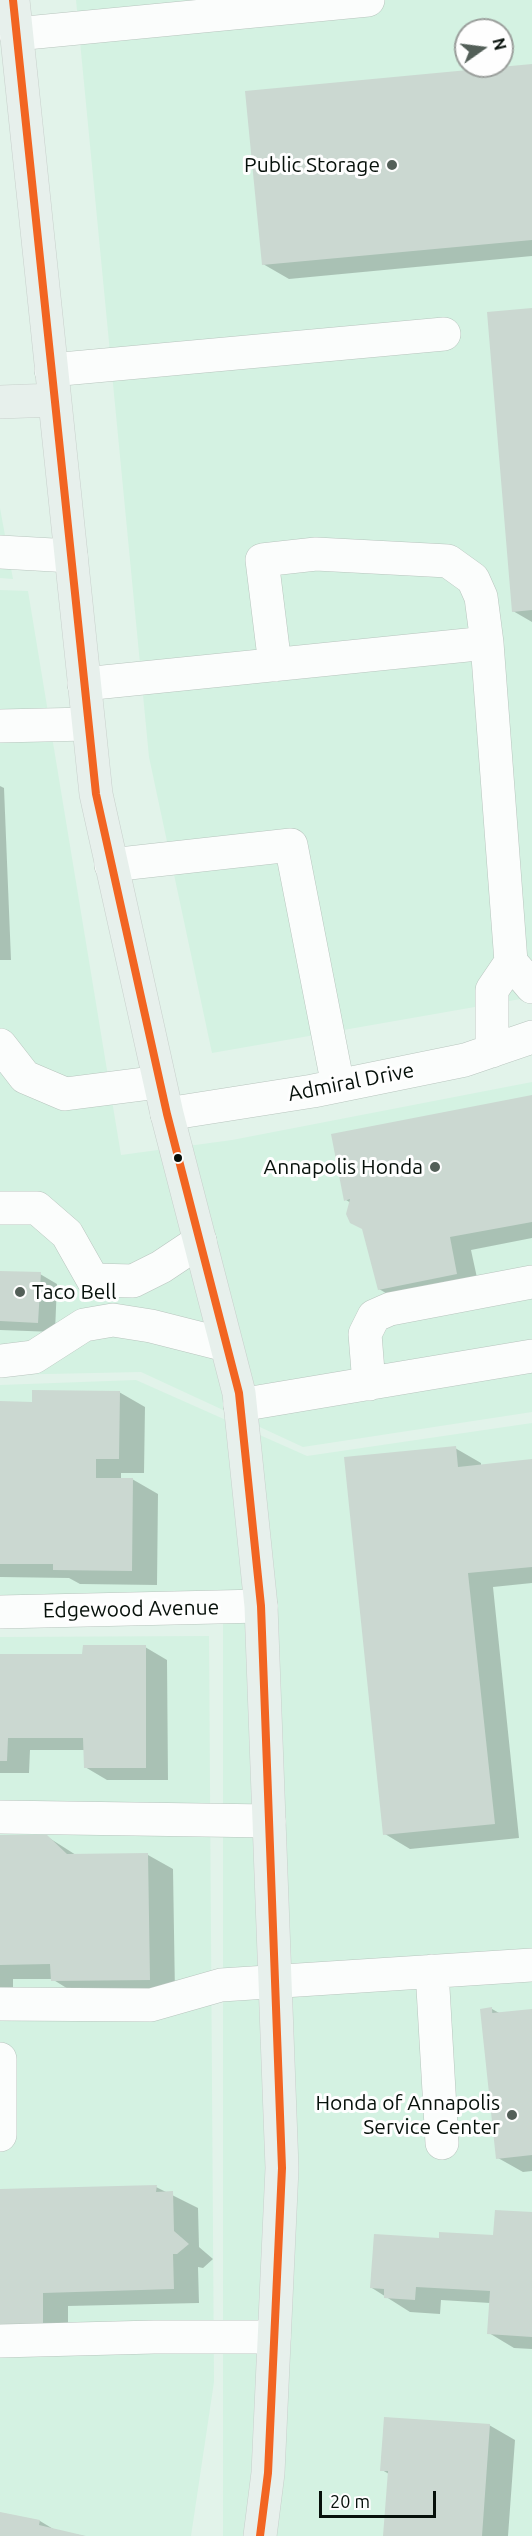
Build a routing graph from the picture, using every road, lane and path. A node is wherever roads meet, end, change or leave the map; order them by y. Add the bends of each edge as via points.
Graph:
1 (368, 0) edge
2 (11, 12) edge
3 (444, 334) dead end
4 (52, 385) junction
5 (0, 402) edge
6 (0, 552) edge
7 (70, 556) junction
8 (487, 643) junction
9 (275, 665) junction
10 (84, 684) junction
11 (88, 724) junction
12 (0, 726) edge
13 (111, 865) junction
14 (511, 962) junction
15 (532, 987) edge
16 (532, 1037) edge
17 (0, 1045) edge
18 (492, 1051) junction
19 (159, 1082) junction
20 (338, 1086) junction
21 (167, 1114) junction
22 (0, 1208) edge
23 (200, 1241) junction
24 (93, 1280) junction
25 (532, 1282) edge
26 (88, 1324) junction
27 (226, 1345) junction
28 (532, 1356) edge
29 (0, 1361) edge
30 (369, 1384) junction
31 (240, 1406) junction
32 (261, 1606) junction
33 (0, 1612) edge
34 (0, 1817) edge
35 (269, 1821) junction
36 (532, 1965) edge
37 (432, 1971) junction
38 (275, 1982) junction
39 (0, 2004) edge
40 (0, 2059) edge
41 (0, 2135) edge
42 (442, 2143) dead end
43 (274, 2337) junction
44 (0, 2341) edge
45 (260, 2536) edge

1 - 2 street
2 - 4 main road
3 - 4 street
4 - 5 main road
4 - 7 main road
6 - 7 street
7 - 10 main road
8 - 9 street
8 - 9 street via 481,597 473,579 448,561 316,554 262,560
8 - 14 street
9 - 10 street
10 - 11 main road
11 - 12 street
11 - 13 main road via 96,794
13 - 19 main road
13 - 20 street via 291,844
14 - 15 street
14 - 18 street via 492,990
16 - 18 street, Admiral Drive
17 - 19 street via 25,1077 65,1094
18 - 20 street, Admiral Drive
19 - 21 main road
20 - 21 street, Admiral Drive
21 - 23 main road
22 - 24 street via 37,1208 67,1234
23 - 24 street via 133,1281
23 - 27 main road
24 - 26 street
25 - 30 street via 390,1309 374,1316 365,1334
26 - 27 street via 113,1320
26 - 29 street via 34,1357
27 - 31 main road
28 - 30 street
30 - 31 street
31 - 32 main road
32 - 33 street, Edgewood Avenue
32 - 35 main road
34 - 35 street
35 - 38 main road
36 - 37 street
37 - 38 street
37 - 42 street
38 - 39 street via 221,1985 151,2005
38 - 43 main road via 282,2168
40 - 41 street
43 - 44 street
43 - 45 main road via 268,2473

